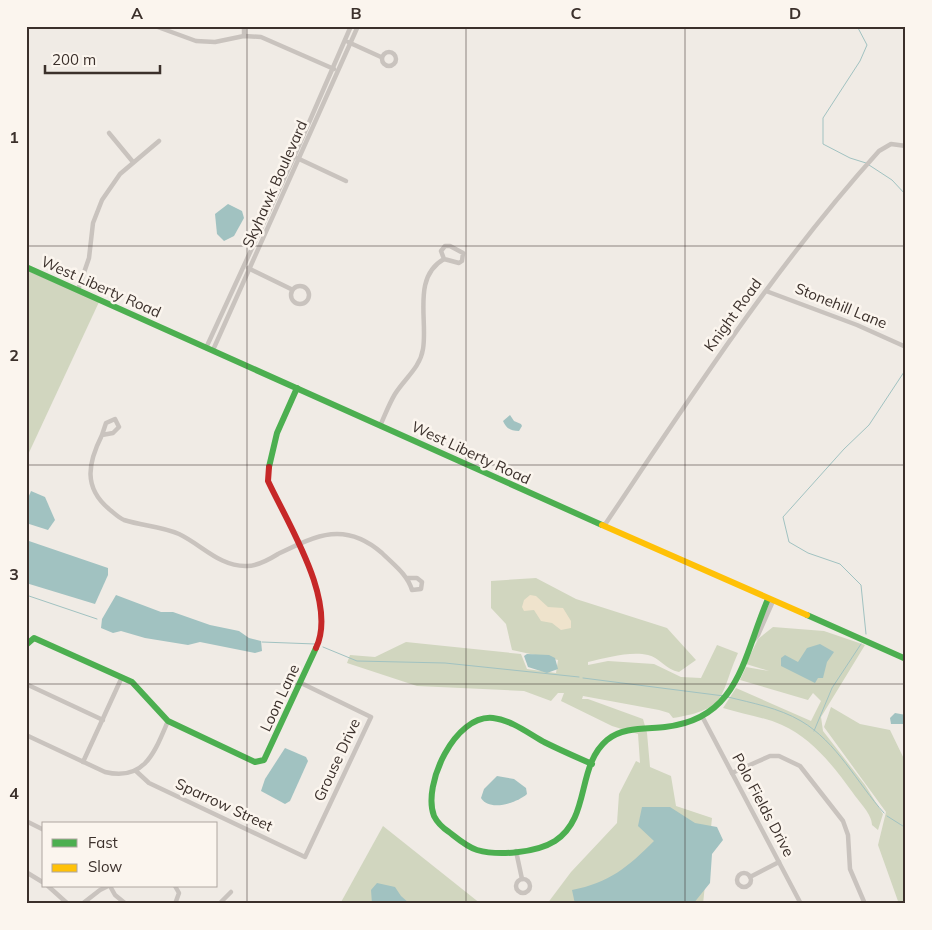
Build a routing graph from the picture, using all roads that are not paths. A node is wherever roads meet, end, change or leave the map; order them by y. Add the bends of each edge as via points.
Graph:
1 (156, 26) edge
2 (244, 26) edge
3 (351, 26) edge
4 (358, 26) edge
5 (244, 36) junction
6 (344, 40) junction
7 (350, 43) junction
8 (381, 57) dead end
9 (334, 69) junction
10 (109, 133) dead end
11 (159, 141) dead end
12 (906, 146) edge
13 (294, 157) junction
14 (300, 160) junction
15 (134, 162) junction
16 (346, 181) dead end
17 (444, 259) junction
18 (244, 266) junction
19 (26, 267) edge
20 (250, 269) junction
21 (291, 289) junction
22 (78, 290) junction
23 (766, 291) junction
24 (906, 347) edge
25 (210, 349) junction
26 (297, 388) junction
27 (380, 426) junction
28 (102, 435) dead end
29 (604, 526) junction
30 (298, 544) junction
31 (408, 578) junction
32 (770, 600) junction
33 (27, 644) edge
34 (906, 659) edge
35 (122, 678) junction
36 (301, 683) junction
37 (26, 684) edge
38 (703, 718) junction
39 (103, 720) junction
40 (168, 721) junction
41 (26, 735) edge
42 (84, 762) junction
43 (592, 764) junction
44 (136, 771) junction
45 (732, 773) junction
46 (26, 821) edge
47 (42, 829) edge
48 (516, 851) junction
49 (305, 857) joint
50 (779, 862) junction
51 (26, 872) edge
52 (750, 877) dead end
53 (522, 878) dead end
54 (42, 882) edge
55 (50, 888) edge
56 (106, 888) edge
57 (110, 888) edge
58 (177, 888) edge
59 (231, 892) dead end
60 (90, 898) junction
61 (68, 904) edge
62 (82, 904) edge
63 (87, 904) edge
64 (126, 904) edge
65 (175, 904) edge
66 (219, 904) edge
67 (802, 904) edge
68 (865, 904) edge

1 - 5 street via 196,41 215,42
2 - 5 street
3 - 6 street, Skyhawk Boulevard
4 - 7 street, Skyhawk Boulevard
5 - 9 street via 268,39
6 - 7 street
6 - 9 street, Skyhawk Boulevard
7 - 8 street
7 - 9 street, Skyhawk Boulevard
9 - 13 street, Skyhawk Boulevard
9 - 14 street, Skyhawk Boulevard
10 - 15 street
11 - 15 street
12 - 23 street, Knight Road via 891,144 879,151
13 - 14 street
13 - 18 street, Skyhawk Boulevard
14 - 16 street
14 - 20 street, Skyhawk Boulevard
15 - 22 street via 113,182 98,208 89,258
17 - 17 street via 459,263 463,253 445,246 441,251
17 - 27 street via 434,267 423,293 421,359 396,393
18 - 20 street
18 - 25 street, Skyhawk Boulevard
19 - 22 street, West Liberty Road
20 - 21 street
20 - 25 street, Skyhawk Boulevard
21 - 21 street via 295,304 306,302 306,287 299,284
22 - 25 street, West Liberty Road
23 - 24 street, Stonehill Lane
23 - 29 street, Knight Road
25 - 26 street, West Liberty Road
26 - 27 street, West Liberty Road
26 - 30 street, Loon Lane via 272,445 268,481
27 - 29 street, West Liberty Road
28 - 30 street via 91,457 90,480 100,501 122,520 181,535 222,562 247,566 270,559
29 - 32 street, West Liberty Road
30 - 31 street via 323,534 345,533 365,540
30 - 36 street, Loon Lane via 316,583 322,609 318,644
31 - 31 street via 412,590 421,589 422,582
32 - 34 street, West Liberty Road
32 - 38 street via 734,682 720,704
33 - 35 street, Loon Lane via 34,638
35 - 39 street
35 - 40 street, Loon Lane via 141,688
36 - 40 street, Loon Lane via 262,762 255,762
36 - 49 street, Grouse Drive via 371,717
37 - 39 street
38 - 43 street via 677,727 622,732 604,742
38 - 45 street, Polo Fields Drive
39 - 42 street
40 - 44 street via 152,756
41 - 42 street
42 - 44 street via 111,774
43 - 48 street via 576,817 566,833 551,844
43 - 48 street via 502,720 482,719 463,728 453,741 434,783 431,795 434,816 444,829 472,849 492,854
44 - 49 street, Sparrow Street via 149,783
45 - 50 street, Polo Fields Drive
45 - 68 street via 770,756 779,756 800,766 843,822 848,836 850,869
46 - 47 street
48 - 53 street
50 - 52 street
50 - 67 street, Polo Fields Drive
51 - 54 street
55 - 61 street
56 - 60 street
57 - 64 street
58 - 65 street
59 - 66 street
60 - 62 street
60 - 63 street

